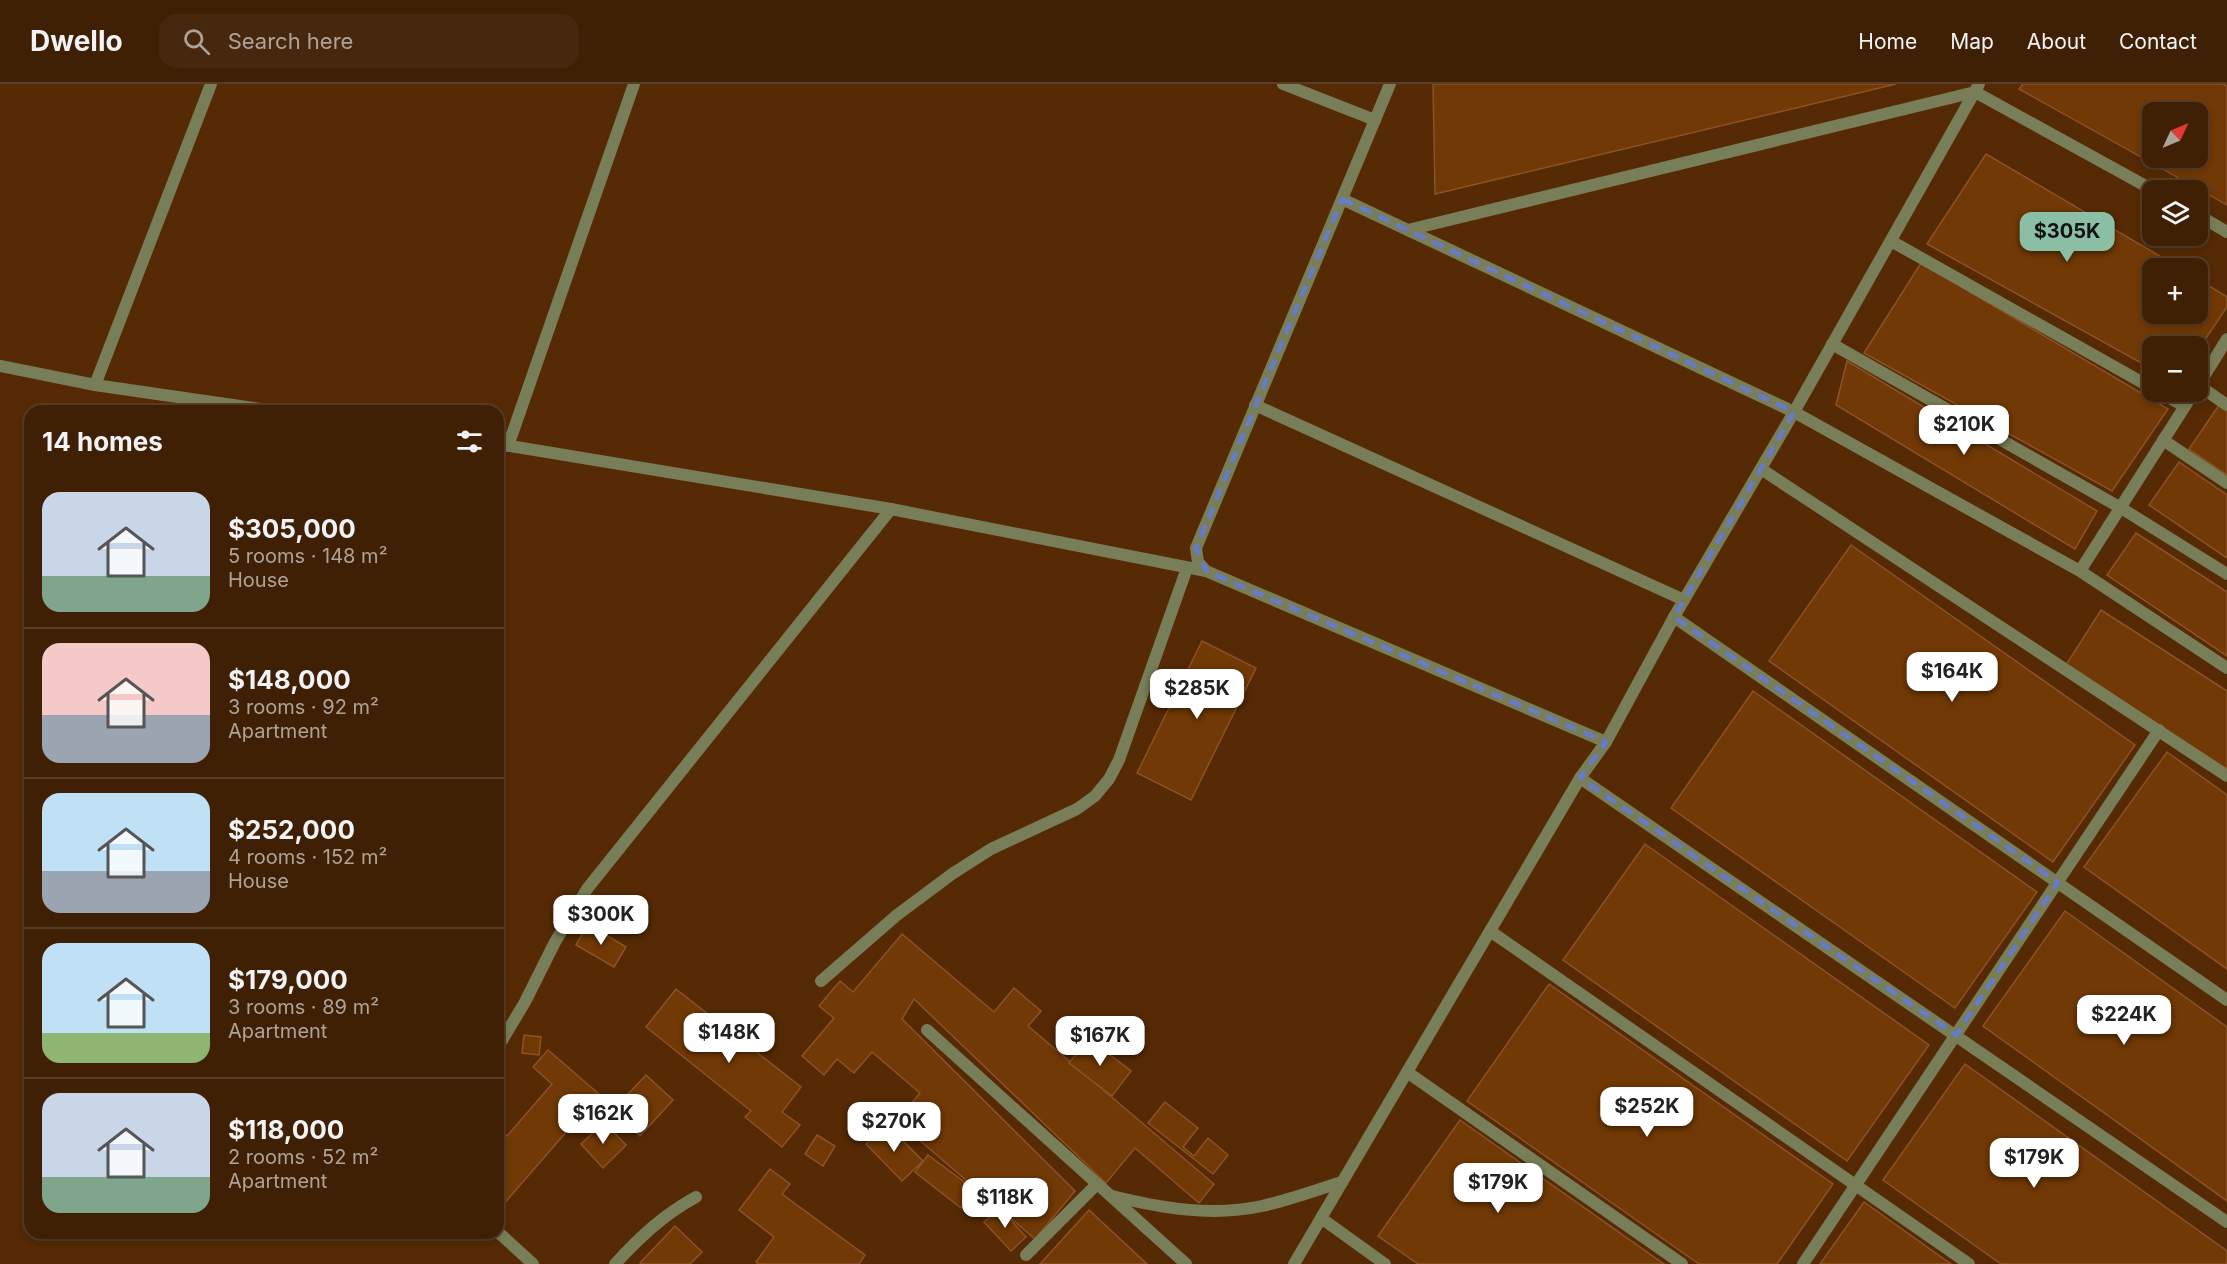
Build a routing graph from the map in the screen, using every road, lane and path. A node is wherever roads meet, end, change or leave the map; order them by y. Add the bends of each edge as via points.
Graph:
1 (211, 84) edge
2 (634, 84) edge
3 (1283, 84) edge
4 (1390, 84) edge
5 (1977, 88) edge
6 (1375, 120) junction
7 (2142, 184) edge
8 (1342, 199) junction
9 (2208, 221) edge
10 (1408, 230) junction
11 (2227, 232) edge
12 (1891, 240) junction
13 (2227, 339) edge
14 (1832, 344) junction
15 (0, 366) edge
16 (2208, 369) edge
17 (2142, 382) edge
18 (95, 385) junction
19 (2208, 392) edge
20 (2177, 402) edge
21 (2187, 402) edge
22 (233, 405) edge
23 (1255, 405) junction
24 (2227, 405) edge
25 (2184, 406) junction
26 (1794, 412) junction
27 (2163, 440) junction
28 (504, 442) edge
29 (504, 445) edge
30 (1761, 469) junction
31 (2227, 483) edge
32 (2121, 508) junction
33 (891, 509) junction
34 (1187, 568) junction
35 (1206, 571) junction
36 (2080, 571) junction
37 (2227, 574) edge
38 (1684, 600) junction
39 (1674, 617) junction
40 (2227, 668) edge
41 (2159, 730) junction
42 (1606, 742) junction
43 (2227, 776) edge
44 (1580, 778) junction
45 (2058, 882) junction
46 (1490, 931) junction
47 (821, 981) dead end
48 (2227, 1000) edge
49 (927, 1030) dead end
50 (1956, 1035) junction
51 (504, 1037) edge
52 (1407, 1072) junction
53 (1342, 1182) junction
54 (1096, 1185) junction
55 (1856, 1185) junction
56 (1108, 1196) junction
57 (696, 1197) dead end
58 (1321, 1218) junction
59 (2227, 1222) edge
60 (504, 1237) edge
61 (1026, 1255) dead end
62 (533, 1264) edge
63 (615, 1264) edge
64 (1186, 1264) edge
65 (1294, 1264) edge
66 (1385, 1264) edge
67 (1682, 1264) edge
68 (1803, 1264) edge
69 (1969, 1264) edge

1 - 18 street
2 - 28 street
3 - 6 street
4 - 6 street
5 - 7 street
5 - 10 street
5 - 12 street
6 - 8 street
8 - 10 street
8 - 23 street
9 - 11 street
10 - 26 street
12 - 14 street
12 - 17 street
13 - 16 street
14 - 26 street
14 - 32 street
15 - 18 street
18 - 22 street
19 - 24 street
20 - 25 street
21 - 25 street
23 - 35 street via 1196,548 1198,562
23 - 38 street
25 - 27 street
26 - 30 street
26 - 36 street
27 - 31 street
27 - 32 street
29 - 33 street
30 - 38 street
30 - 41 street
32 - 36 street
32 - 37 street
33 - 34 street
33 - 51 street via 587,889
34 - 35 street
34 - 47 street via 1119,760 1095,796 1077,810 991,849 944,879
35 - 42 street
36 - 40 street
38 - 39 street
39 - 42 street
39 - 45 street
41 - 43 street
41 - 45 street
42 - 44 street
44 - 46 street
44 - 50 street
45 - 48 street
45 - 50 street
46 - 52 street
46 - 55 street
49 - 54 street
50 - 55 street
50 - 59 street
52 - 53 street
52 - 67 street
53 - 56 street via 1262,1206 1205,1211 1146,1205
53 - 58 street
54 - 56 street
54 - 61 street
55 - 68 street
55 - 69 street
56 - 64 street
57 - 63 street via 656,1222
58 - 65 street
58 - 66 street
60 - 62 street

